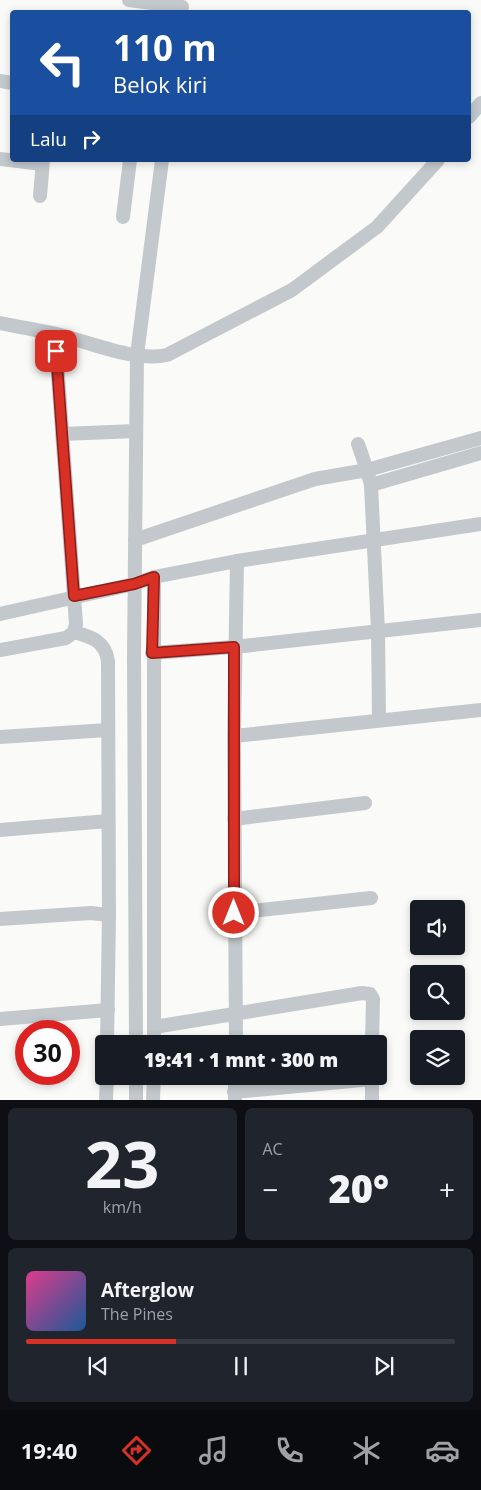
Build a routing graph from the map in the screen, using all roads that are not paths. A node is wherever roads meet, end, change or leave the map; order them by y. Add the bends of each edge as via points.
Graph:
1 (129, 0) edge
2 (149, 5) edge
3 (183, 6) edge
4 (481, 102) edge
5 (471, 114) edge
6 (42, 162) edge
7 (130, 162) edge
8 (162, 162) edge
9 (436, 162) edge
10 (40, 196) dead end
11 (123, 217) dead end
12 (0, 323) edge
13 (55, 334) junction
14 (137, 355) junction
15 (136, 431) junction
16 (62, 434) junction
17 (481, 438) edge
18 (358, 444) dead end
19 (481, 453) edge
20 (367, 470) junction
21 (371, 485) junction
22 (481, 524) edge
23 (372, 539) junction
24 (135, 540) junction
25 (236, 561) junction
26 (154, 577) junction
27 (134, 584) junction
28 (74, 596) junction
29 (0, 614) edge
30 (481, 620) edge
31 (378, 631) junction
32 (74, 632) junction
33 (234, 647) junction
34 (0, 650) edge
35 (152, 653) junction
36 (481, 710) edge
37 (379, 720) junction
38 (108, 730) junction
39 (234, 736) junction
40 (0, 737) edge
41 (365, 803) dead end
42 (234, 819) junction
43 (108, 821) junction
44 (0, 830) edge
45 (371, 898) dead end
46 (234, 913) junction
47 (109, 915) junction
48 (0, 919) edge
49 (108, 1010) junction
50 (236, 1014) junction
51 (0, 1018) edge
52 (154, 1027) junction
53 (107, 1035) edge
54 (136, 1035) edge
55 (154, 1035) edge
56 (236, 1035) edge
57 (372, 1035) edge
58 (107, 1085) edge
59 (136, 1085) edge
60 (154, 1085) edge
61 (319, 1085) edge
62 (372, 1085) edge
63 (235, 1096) edge
64 (106, 1100) edge
65 (136, 1100) edge
66 (153, 1100) edge
67 (372, 1100) edge

1 - 2 street
2 - 3 street
4 - 5 street
6 - 10 street
7 - 11 street
8 - 14 street
9 - 14 street via 377,227 292,290 167,355
12 - 13 street
13 - 14 street
13 - 16 street
14 - 15 street
15 - 16 street
15 - 24 street
16 - 28 street
17 - 20 street
18 - 20 street
19 - 21 street
20 - 21 street
20 - 24 street via 315,479
21 - 23 street
22 - 23 street
23 - 25 street
23 - 31 street
24 - 27 street
25 - 26 street
25 - 33 street
26 - 27 street
26 - 35 street
27 - 28 street
27 - 54 street
28 - 29 street
28 - 32 street
30 - 31 street
31 - 33 street
31 - 37 street
32 - 34 street via 66,638
32 - 38 street via 101,642 107,651
33 - 35 street
33 - 39 street
35 - 52 street
36 - 37 street
37 - 39 street
38 - 40 street
38 - 43 street
39 - 42 street
41 - 42 street
42 - 46 street
43 - 44 street
43 - 47 street
45 - 46 street
46 - 50 street
47 - 48 street via 91,913
47 - 49 street
49 - 51 street
49 - 53 street
50 - 52 street
50 - 56 street
50 - 57 street via 370,994 373,999
52 - 55 street
58 - 64 street
59 - 65 street
60 - 66 street
61 - 63 street
62 - 67 street

